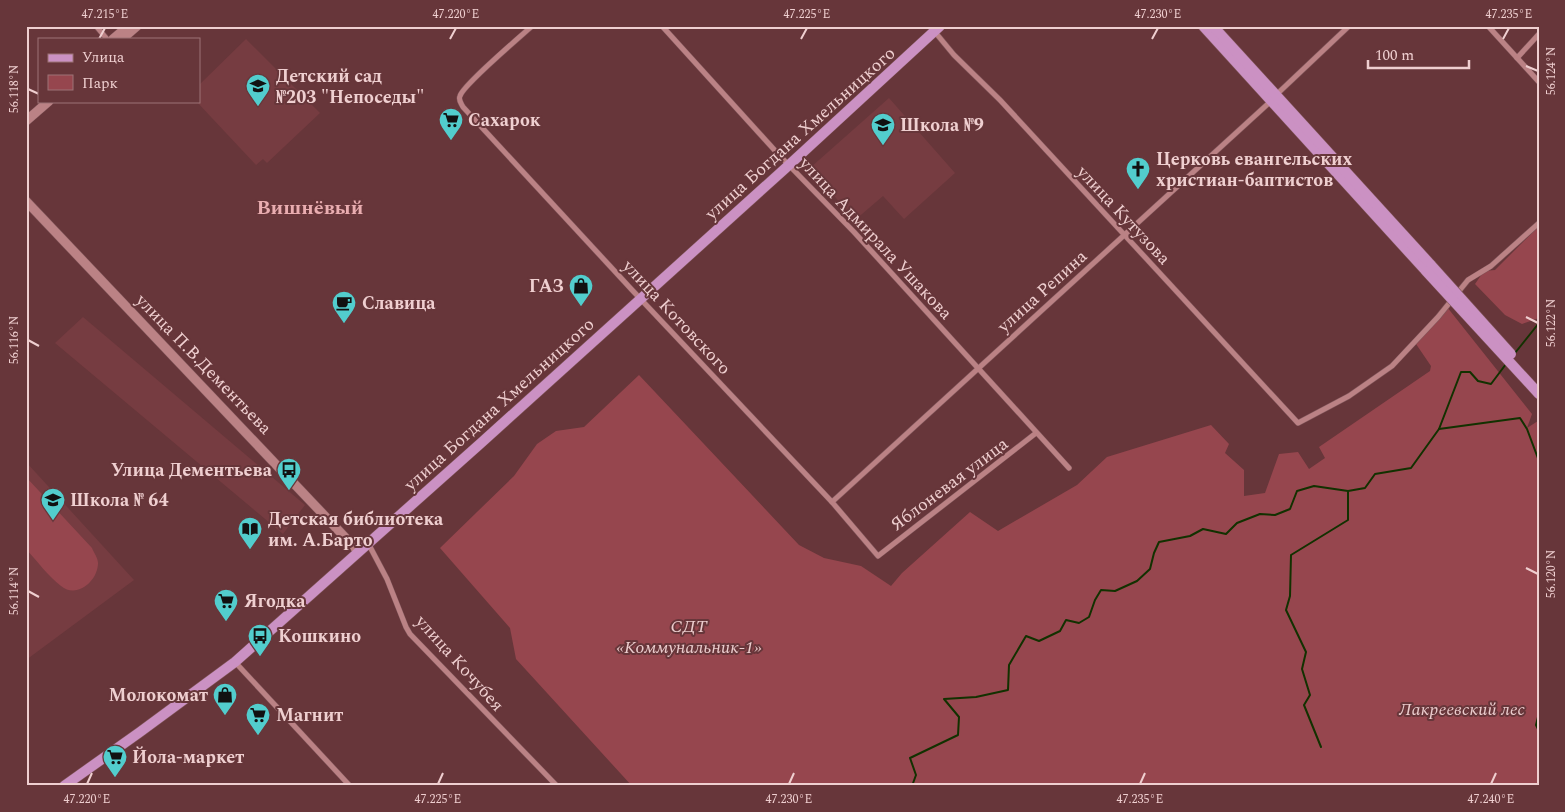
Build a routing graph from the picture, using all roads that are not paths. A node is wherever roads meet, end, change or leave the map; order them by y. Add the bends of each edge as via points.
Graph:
1 (96, 26) edge
2 (128, 26) edge
3 (137, 26) edge
4 (532, 26) edge
5 (662, 26) edge
6 (1202, 26) edge
7 (1213, 26) edge
8 (1348, 26) edge
9 (1488, 26) edge
10 (935, 28) edge
11 (1539, 34) edge
12 (106, 38) edge
13 (114, 38) edge
14 (123, 38) edge
15 (1517, 58) junction
16 (1539, 82) edge
17 (1274, 98) junction
18 (39, 102) edge
19 (48, 102) edge
20 (26, 113) edge
21 (26, 121) edge
22 (789, 165) junction
23 (26, 201) edge
24 (1539, 222) edge
25 (1124, 236) junction
26 (1429, 268) junction
27 (641, 298) junction
28 (979, 368) junction
29 (1539, 384) edge
30 (1539, 394) edge
31 (1036, 433) junction
32 (1070, 468) dead end
33 (832, 502) junction
34 (367, 543) junction
35 (358, 551) junction
36 (878, 556) joint
37 (235, 662) junction
38 (64, 786) edge
39 (350, 786) edge
40 (557, 786) edge

1 - 12 street
2 - 13 street
3 - 14 street
4 - 27 street, улица Котовского via 468,84 459,97 463,107
5 - 22 street, улица Адмирала Ушакова
6 - 17 main road
7 - 17 main road
8 - 17 street, улица Репина
9 - 15 street
10 - 22 main road, улица Богдана Хмельницкого
10 - 25 street, улица Кутузова via 954,55 1000,100
11 - 15 street
15 - 16 street
17 - 25 street, улица Репина
17 - 26 main road
18 - 20 street
19 - 21 street
22 - 27 main road, улица Богдана Хмельницкого
22 - 28 street, улица Адмирала Ушакова
23 - 35 street, улица П.В.Дементьева
24 - 25 street, улица Кутузова via 1491,266 1468,280 1392,366 1349,396 1298,423
25 - 28 street, улица Репина
26 - 29 main road, bridge
26 - 30 main road, bridge
27 - 33 street, улица Котовского
27 - 34 main road, улица Богдана Хмельницкого
28 - 31 street, улица Адмирала Ушакова
28 - 33 street, улица Репина
31 - 32 street, улица Адмирала Ушакова
31 - 36 street, Яблоневая улица
33 - 36 street, улица Котовского
34 - 35 main road, улица Богдана Хмельницкого
34 - 40 street, улица Кочубея via 387,579 410,634
35 - 37 main road, улица Богдана Хмельницкого
37 - 38 main road, улица Богдана Хмельницкого
37 - 39 street

